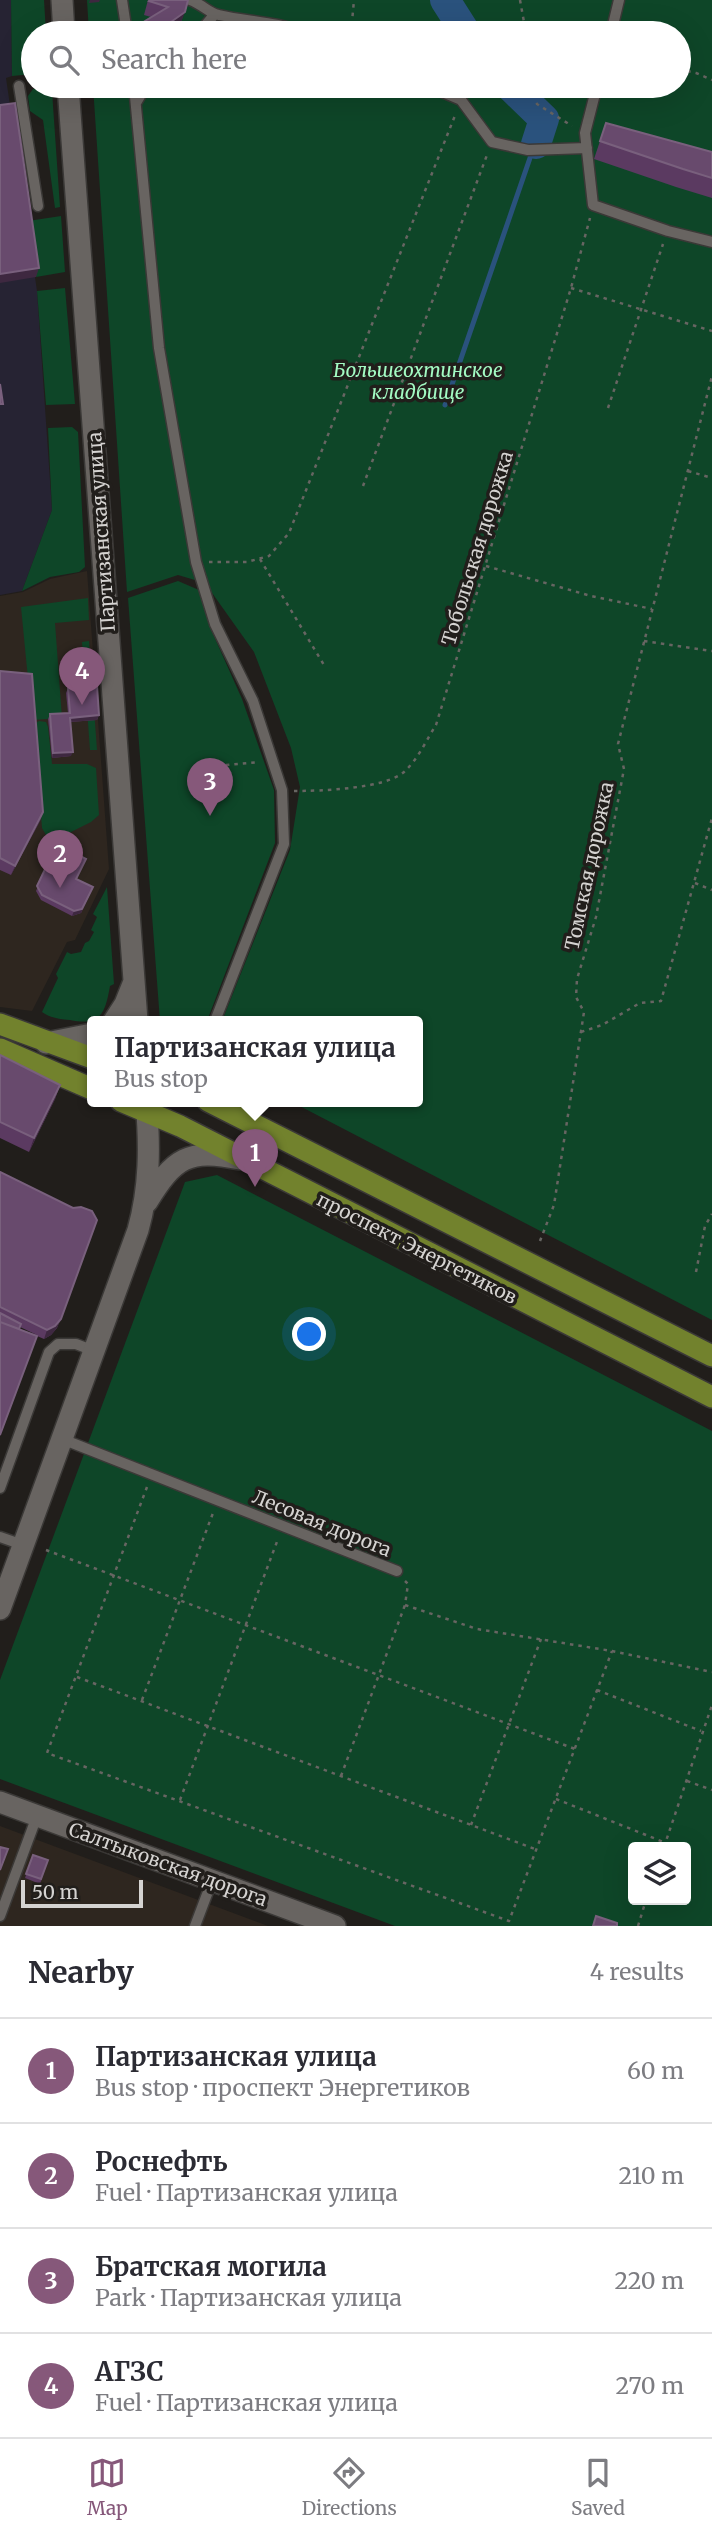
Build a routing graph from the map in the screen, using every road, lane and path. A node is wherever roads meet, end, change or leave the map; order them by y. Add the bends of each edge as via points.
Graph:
1 (62, 0) edge
2 (122, 0) edge
3 (190, 0) edge
4 (354, 0) edge
5 (520, 0) edge
6 (619, 0) edge
7 (215, 15) junction
8 (63, 21) edge
9 (125, 21) edge
10 (209, 21) edge
11 (260, 21) edge
12 (352, 21) edge
13 (524, 21) edge
14 (614, 21) edge
15 (691, 72) edge
16 (712, 80) edge
17 (19, 86) dead end
18 (69, 98) edge
19 (135, 98) edge
20 (139, 98) edge
21 (456, 98) edge
22 (536, 98) edge
23 (594, 98) edge
24 (461, 100) junction
25 (136, 103) junction
26 (585, 133) junction
27 (492, 142) junction
28 (587, 148) junction
29 (593, 205) junction
30 (38, 206) dead end
31 (668, 231) junction
32 (712, 242) edge
33 (571, 288) junction
34 (641, 309) junction
35 (712, 331) edge
36 (712, 376) edge
37 (608, 408) dead end
38 (688, 471) junction
39 (712, 478) edge
40 (363, 486) dead end
41 (260, 559) junction
42 (196, 562) junction
43 (486, 566) junction
44 (652, 609) junction
45 (644, 641) junction
46 (712, 651) edge
47 (324, 665) dead end
48 (272, 761) junction
49 (192, 768) dead end
50 (282, 790) junction
51 (712, 818) edge
52 (695, 883) junction
53 (712, 890) edge
54 (134, 982) junction
55 (117, 1016) edge
56 (137, 1016) edge
57 (217, 1016) edge
58 (0, 1024) edge
59 (581, 1032) junction
60 (87, 1035) edge
61 (47, 1043) junction
62 (0, 1049) edge
63 (87, 1056) edge
64 (87, 1087) edge
65 (147, 1107) edge
66 (220, 1107) edge
67 (237, 1107) edge
68 (248, 1121) junction
69 (243, 1159) junction
70 (146, 1204) junction
71 (712, 1214) edge
72 (540, 1241) dead end
73 (696, 1272) dead end
74 (94, 1351) junction
75 (712, 1356) edge
76 (712, 1398) edge
77 (62, 1439) junction
78 (152, 1474) junction
79 (0, 1488) edge
80 (218, 1500) junction
81 (283, 1526) junction
82 (0, 1537) edge
83 (23, 1545) junction
84 (46, 1550) dead end
85 (397, 1572) joint
86 (114, 1576) junction
87 (180, 1601) junction
88 (405, 1605) junction
89 (0, 1609) edge
90 (245, 1625) junction
91 (541, 1639) junction
92 (612, 1651) junction
93 (712, 1672) edge
94 (378, 1675) junction
95 (76, 1677) junction
96 (597, 1690) junction
97 (142, 1701) junction
98 (712, 1705) edge
99 (509, 1724) junction
100 (208, 1726) junction
101 (703, 1732) junction
102 (575, 1749) junction
103 (341, 1776) junction
104 (687, 1781) junction
105 (712, 1790) edge
106 (556, 1799) junction
107 (180, 1800) junction
108 (0, 1802) edge
109 (37, 1816) junction
110 (471, 1825) junction
111 (658, 1842) edge
112 (666, 1842) edge
113 (536, 1850) junction
114 (212, 1881) junction
115 (644, 1905) edge
116 (0, 1916) edge
117 (195, 1926) edge
118 (335, 1926) edge
119 (638, 1926) edge

1 - 8 street
2 - 9 lane
3 - 7 lane
4 - 12 path
5 - 13 path
6 - 14 lane
7 - 10 lane
7 - 11 lane
15 - 16 path
17 - 30 lane
18 - 54 street, Партизанская улица
19 - 25 lane
20 - 25 lane
21 - 24 lane
22 - 26 path via 537,104
23 - 26 lane
24 - 27 lane
24 - 41 path via 289,533 269,556
25 - 42 lane via 159,348
26 - 28 lane
27 - 28 lane via 528,150
27 - 40 path
28 - 29 lane
29 - 31 lane
29 - 33 path, Тобольская дорожка
31 - 32 lane
31 - 34 path
33 - 34 path
33 - 43 path, Тобольская дорожка
34 - 35 path
34 - 37 path
36 - 38 path, Томская дорожка
38 - 39 path
38 - 44 path, Томская дорожка
41 - 42 path
41 - 47 path
42 - 48 lane via 215,624 253,701
43 - 44 path
43 - 50 path, Тобольская дорожка via 436,725 404,772 374,784 328,791
44 - 45 path, Томская дорожка
45 - 46 path
45 - 59 path, Томская дорожка via 618,744 624,769 596,917 577,979 576,996 584,1012
48 - 49 path
48 - 50 lane
50 - 57 lane via 284,844
51 - 52 path
52 - 53 path
52 - 59 path via 662,1000 640,1003
54 - 55 street
54 - 56 street, Партизанская улица
58 - 61 main road
59 - 72 path, Томская дорожка via 554,1205
60 - 61 street
61 - 63 main road
62 - 64 main road
65 - 69 main road, проспект Энергетиков
65 - 70 street
66 - 68 main road, проспект Энергетиков
67 - 68 main road
68 - 75 main road, проспект Энергетиков
69 - 70 street via 201,1153 184,1158
69 - 76 main road, проспект Энергетиков
70 - 74 street
71 - 73 path via 705,1226
74 - 77 street
74 - 79 lane via 58,1344 49,1352
77 - 78 lane, Лесовая дорога
77 - 83 street
78 - 80 lane, Лесовая дорога
78 - 86 path
80 - 81 lane, Лесовая дорога
80 - 87 path
81 - 85 lane, Лесовая дорога
81 - 90 path
82 - 83 lane
83 - 89 street
84 - 86 path
85 - 88 path, Лесовая дорога via 408,1584
86 - 87 path
86 - 95 path
87 - 90 path
87 - 97 path
88 - 91 path via 477,1629
88 - 94 path
90 - 94 path
90 - 100 path
91 - 92 path
91 - 99 path
92 - 93 path
92 - 96 path
94 - 99 path
94 - 103 path
95 - 97 path
95 - 107 path via 47,1753
96 - 101 path
96 - 102 path
97 - 100 path
98 - 101 path
99 - 102 path
99 - 110 path
100 - 103 path
100 - 107 path
101 - 104 path
102 - 106 path
103 - 110 path
104 - 105 path
104 - 112 path
106 - 111 path
106 - 113 path
107 - 113 path via 509,1921
108 - 109 street, Салтыковская дорога
109 - 114 street, Салтыковская дорога
109 - 116 lane
110 - 113 path
114 - 117 lane
114 - 118 street, Салтыковская дорога
115 - 119 path

